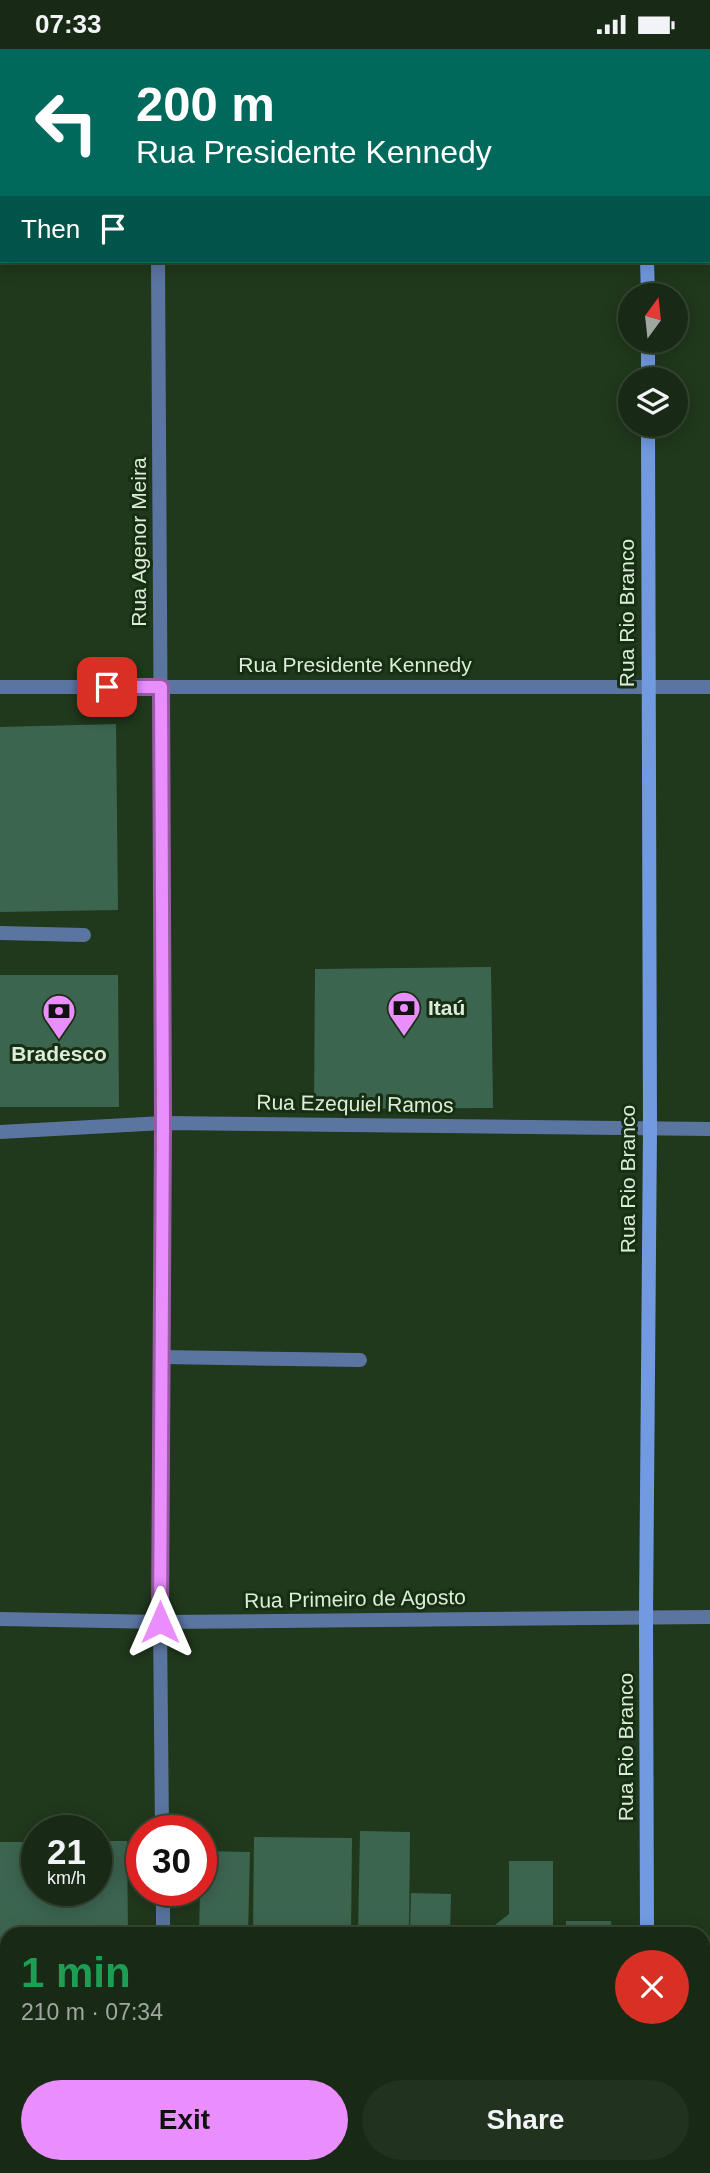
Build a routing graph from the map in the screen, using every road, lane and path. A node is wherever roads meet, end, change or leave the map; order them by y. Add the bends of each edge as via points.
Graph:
1 (158, 263) edge
2 (648, 263) edge
3 (648, 283) edge
4 (648, 437) edge
5 (648, 686) junction
6 (0, 687) edge
7 (161, 687) junction
8 (710, 687) edge
9 (0, 933) edge
10 (84, 935) dead end
11 (163, 1123) junction
12 (650, 1129) junction
13 (710, 1129) edge
14 (0, 1132) edge
15 (162, 1357) junction
16 (360, 1360) dead end
17 (646, 1617) junction
18 (710, 1617) edge
19 (0, 1619) edge
20 (160, 1622) junction
21 (162, 1815) edge
22 (163, 1906) edge
23 (163, 1927) edge
24 (647, 1927) edge

1 - 7 street, Rua Agenor Meira
2 - 3 street
4 - 5 street, Rua Rio Branco
5 - 7 street, Rua Presidente Kennedy
5 - 8 street, Rua Presidente Kennedy
5 - 12 street, Rua Rio Branco
6 - 7 street, Rua Presidente Kennedy
7 - 11 street, Rua Agenor Meira
9 - 10 street
11 - 12 street, Rua Ezequiel Ramos
11 - 14 street, Rua Ezequiel Ramos
11 - 15 street, Rua Agenor Meira
12 - 13 street, Rua Ezequiel Ramos
12 - 17 street, Rua Rio Branco
15 - 16 street
15 - 20 street, Rua Agenor Meira
17 - 18 street, Rua Primeiro de Agosto
17 - 20 street, Rua Primeiro de Agosto
17 - 24 street, Rua Rio Branco
19 - 20 street, Rua Primeiro de Agosto
20 - 21 street, Rua Agenor Meira
22 - 23 street

